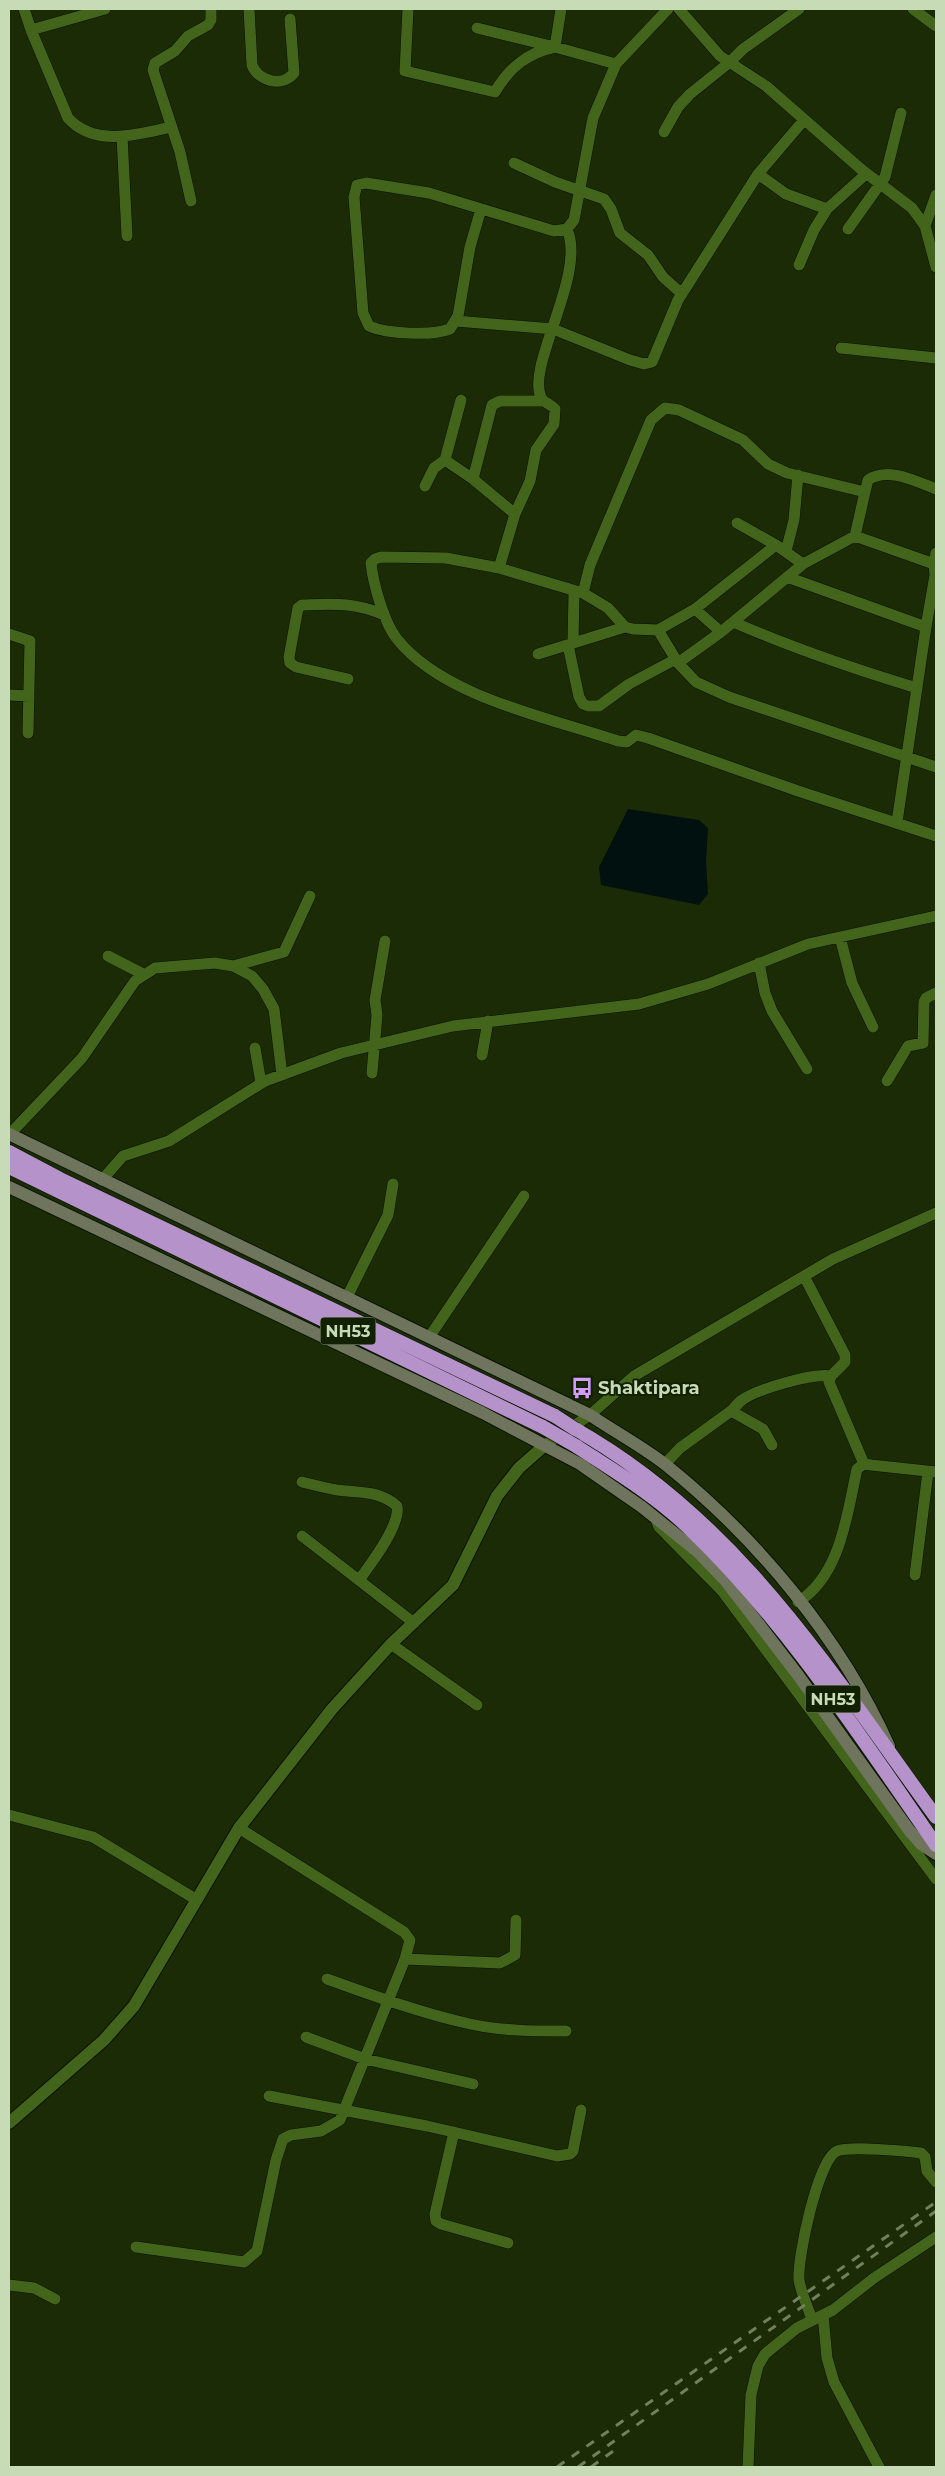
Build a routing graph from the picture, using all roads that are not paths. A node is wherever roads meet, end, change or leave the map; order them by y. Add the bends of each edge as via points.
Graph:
1 (24, 9) edge
2 (106, 9) edge
3 (211, 9) edge
4 (249, 9) edge
5 (408, 9) edge
6 (561, 9) edge
7 (668, 9) edge
8 (679, 9) edge
9 (799, 9) edge
10 (913, 9) edge
11 (290, 18) dead end
12 (936, 26) edge
13 (477, 28) dead end
14 (31, 30) junction
15 (554, 47) junction
16 (730, 62) junction
17 (616, 64) junction
18 (901, 113) dead end
19 (804, 120) junction
20 (171, 127) junction
21 (664, 132) dead end
22 (122, 136) junction
23 (514, 163) dead end
24 (758, 174) junction
25 (866, 174) junction
26 (881, 185) junction
27 (579, 192) junction
28 (936, 195) edge
29 (190, 201) dead end
30 (827, 209) junction
31 (481, 210) junction
32 (925, 226) junction
33 (567, 229) junction
34 (848, 229) dead end
35 (128, 236) dead end
36 (799, 265) dead end
37 (936, 267) edge
38 (682, 294) junction
39 (456, 321) junction
40 (553, 329) junction
41 (841, 348) dead end
42 (936, 358) edge
43 (461, 400) dead end
44 (543, 401) junction
45 (445, 460) junction
46 (798, 475) junction
47 (473, 479) junction
48 (425, 486) dead end
49 (936, 489) edge
50 (864, 492) junction
51 (515, 514) junction
52 (737, 523) dead end
53 (855, 536) junction
54 (781, 548) junction
55 (936, 553) edge
56 (804, 564) junction
57 (499, 568) junction
58 (935, 571) edge
59 (787, 577) junction
60 (579, 593) junction
61 (695, 609) junction
62 (384, 615) junction
63 (733, 622) junction
64 (926, 626) junction
65 (625, 627) junction
66 (658, 630) junction
67 (721, 632) junction
68 (9, 634) edge
69 (570, 644) junction
70 (538, 654) dead end
71 (677, 661) junction
72 (348, 679) dead end
73 (917, 688) junction
74 (9, 695) edge
75 (29, 696) junction
76 (28, 733) dead end
77 (906, 756) junction
78 (936, 768) edge
79 (896, 822) junction
80 (936, 836) edge
81 (310, 896) dead end
82 (936, 916) edge
83 (840, 937) junction
84 (385, 941) dead end
85 (108, 956) dead end
86 (759, 963) junction
87 (233, 966) junction
88 (144, 974) junction
89 (936, 993) edge
90 (488, 1021) junction
91 (873, 1027) dead end
92 (376, 1045) junction
93 (255, 1048) dead end
94 (482, 1055) dead end
95 (807, 1069) dead end
96 (372, 1072) dead end
97 (282, 1075) junction
98 (887, 1081) dead end
99 (261, 1083) junction
100 (9, 1135) edge
101 (9, 1152) edge
102 (9, 1167) edge
103 (102, 1180) junction
104 (392, 1184) dead end
105 (9, 1187) edge
106 (524, 1196) dead end
107 (936, 1213) edge
108 (200, 1252) junction
109 (804, 1276) junction
110 (347, 1297) junction
111 (430, 1336) junction
112 (831, 1376) junction
113 (731, 1411) junction
114 (590, 1416) junction
115 (545, 1445) junction
116 (772, 1445) dead end
117 (665, 1464) junction
118 (864, 1464) junction
119 (932, 1472) edge
120 (302, 1482) dead end
121 (654, 1516) junction
122 (302, 1536) dead end
123 (726, 1555) junction
124 (915, 1576) dead end
125 (359, 1580) junction
126 (798, 1602) junction
127 (414, 1623) junction
128 (391, 1644) junction
129 (477, 1705) dead end
130 (898, 1764) junction
131 (9, 1815) edge
132 (936, 1817) edge
133 (239, 1828) junction
134 (936, 1845) edge
135 (936, 1854) edge
136 (936, 1879) edge
137 (196, 1900) junction
138 (516, 1920) dead end
139 (405, 1959) junction
140 (327, 1979) dead end
141 (388, 2001) junction
142 (566, 2031) dead end
143 (306, 2037) dead end
144 (365, 2059) junction
145 (473, 2084) dead end
146 (269, 2096) dead end
147 (581, 2110) dead end
148 (346, 2111) junction
149 (9, 2124) edge
150 (454, 2132) junction
151 (936, 2182) edge
152 (936, 2237) edge
153 (508, 2243) dead end
154 (136, 2247) dead end
155 (9, 2284) edge
156 (55, 2298) dead end
157 (818, 2318) junction
158 (748, 2467) edge
159 (879, 2467) edge

1 - 14 street
2 - 14 street
3 - 20 street via 208,25 188,36 154,67
4 - 11 street via 252,65 262,79 284,80 294,73
5 - 15 street via 405,71 495,92 515,65
6 - 15 street
7 - 17 street
8 - 16 street via 720,56
9 - 16 street
10 - 12 street
13 - 15 street
14 - 22 street via 68,118 77,128 90,134
15 - 17 street
16 - 19 street via 766,86
16 - 21 street via 690,94 678,107
17 - 27 street via 592,118
18 - 26 street via 890,163
19 - 24 street
19 - 25 street
20 - 22 street
20 - 29 street
22 - 35 street
23 - 27 street
24 - 30 street via 786,194
24 - 38 street
25 - 26 street
25 - 30 street
26 - 32 street via 912,208
26 - 34 street
27 - 33 street via 574,220
27 - 38 street via 604,199 620,233 648,255 663,277
28 - 32 street
30 - 36 street
31 - 33 street via 554,231
31 - 39 street via 470,247
31 - 39 street via 400,187 361,183 354,188 366,322 374,328 433,334 450,329
32 - 37 street
33 - 40 street via 572,253
38 - 40 street via 655,357 648,364
39 - 40 street
40 - 44 street via 538,388
41 - 42 street
43 - 45 street
44 - 47 street via 492,405
44 - 51 street via 555,409 555,420 536,450 530,481
45 - 47 street
45 - 48 street via 434,468
46 - 50 street
46 - 54 street via 794,520
46 - 60 street via 768,464 743,440 679,410 665,408 651,420
47 - 51 street
49 - 50 street via 886,474 868,480
50 - 53 street
51 - 57 street
52 - 54 street
53 - 56 street
53 - 58 street
54 - 56 street
54 - 61 street
55 - 58 street
56 - 59 street
57 - 60 street
57 - 62 street via 446,558 378,558 371,566
58 - 64 street
59 - 63 street
59 - 64 street
60 - 65 street via 608,608
60 - 69 street
61 - 66 street
61 - 67 street
62 - 72 street via 368,607 348,604 302,605 298,608 290,663
62 - 79 street via 396,638 418,661 451,682 490,700 618,741 625,742 632,737 648,738
63 - 67 street
63 - 73 street via 827,660
64 - 73 street
65 - 66 street
65 - 69 street
66 - 71 street
67 - 71 street
68 - 75 street via 30,641
69 - 70 street
69 - 71 street via 579,697 588,706 599,706 635,680
71 - 77 street via 696,682 729,696
73 - 77 street
74 - 75 street
75 - 76 street
77 - 78 street
77 - 79 street
79 - 80 street
81 - 87 street via 284,952
82 - 83 street
83 - 86 street via 808,944
83 - 91 street via 852,982
84 - 92 street via 377,976
85 - 88 street
86 - 90 street via 708,984 639,1004
86 - 95 street via 764,993 772,1011
87 - 88 street via 215,963 170,966
87 - 97 street via 252,976 274,1008
88 - 100 street via 135,981 82,1058
89 - 98 street via 924,1002 923,1043 908,1046
90 - 92 street
90 - 94 street
92 - 96 street
92 - 97 street via 341,1053
93 - 99 street
97 - 99 street
99 - 103 street via 168,1141 123,1156
100 - 103 main road
101 - 108 highway, NH53
102 - 108 highway, NH53
103 - 110 main road
104 - 110 street via 388,1215
105 - 115 main road
106 - 111 street
107 - 109 street
108 - 123 highway, NH53, bridge via 550,1431 653,1497
109 - 112 street via 844,1355 845,1362
109 - 114 street via 634,1376
110 - 111 main road
111 - 114 main road
112 - 113 street via 817,1375 760,1392 743,1400
112 - 118 street via 831,1388
113 - 116 street via 763,1429
113 - 117 street via 708,1425
114 - 115 street
114 - 117 main road
115 - 121 main road via 580,1464
115 - 127 street via 519,1468 497,1496 453,1584
117 - 126 main road via 737,1529
118 - 119 street
118 - 126 street via 857,1468 831,1566 812,1593
119 - 124 street
120 - 125 street via 337,1490 370,1492 396,1506 396,1517 383,1545
121 - 135 main road via 698,1552 725,1580 909,1830
121 - 136 street via 659,1527 723,1592
122 - 125 street
123 - 130 highway, NH53 via 785,1610
123 - 134 highway, NH53
125 - 127 street
126 - 130 main road via 854,1677 874,1711
127 - 128 street
128 - 129 street
128 - 133 street via 332,1709
130 - 132 highway, NH53
131 - 137 street via 93,1837
133 - 137 street
133 - 139 street via 404,1932 410,1940
137 - 149 street via 134,2006 104,2040
138 - 139 street via 515,1955 500,1964
139 - 141 street
140 - 141 street
141 - 142 street via 472,2025 519,2031
141 - 144 street
143 - 144 street
144 - 145 street
144 - 148 street
146 - 148 street
147 - 150 street via 570,2154 557,2156
148 - 150 street
148 - 154 street via 328,2128 283,2139 257,2251 250,2260 244,2262
150 - 153 street via 436,2221
151 - 157 street via 927,2171 925,2157 921,2153 854,2150 837,2151 830,2157 814,2197 799,2261 799,2281
152 - 157 street
155 - 156 street via 34,2288
157 - 158 street via 797,2328 758,2366 749,2409
157 - 159 street via 834,2382

